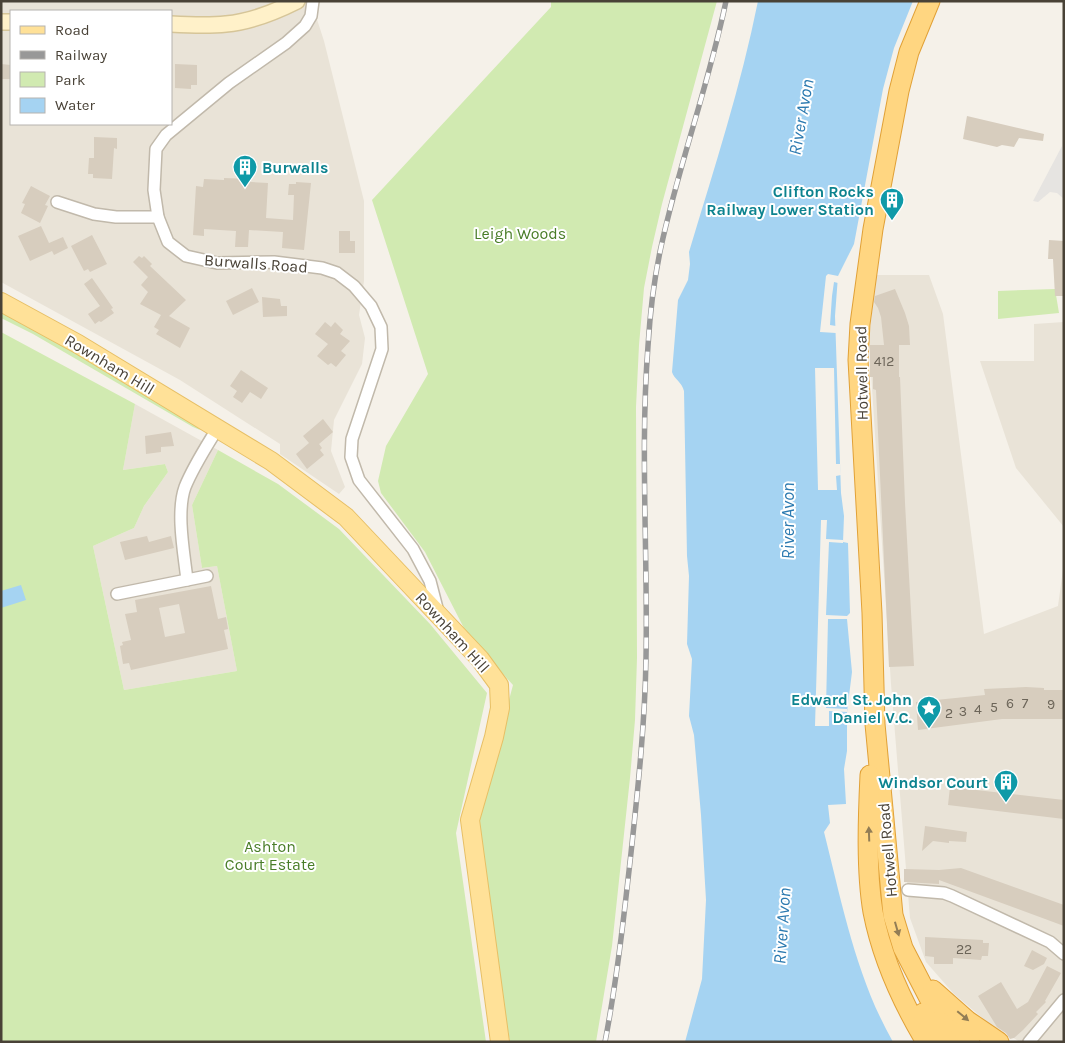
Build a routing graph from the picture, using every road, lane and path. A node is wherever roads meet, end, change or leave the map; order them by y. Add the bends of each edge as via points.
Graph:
1 (297, 1) edge
2 (313, 1) edge
3 (930, 1) edge
4 (172, 24) edge
5 (56, 202) dead end
6 (158, 217) junction
7 (1, 302) edge
8 (217, 429) junction
9 (207, 576) dead end
10 (187, 580) junction
11 (117, 594) dead end
12 (439, 614) junction
13 (875, 724) junction
14 (908, 890) dead end
15 (1064, 954) edge
16 (890, 967) junction
17 (914, 971) junction
18 (1064, 1000) edge
19 (500, 1042) edge
20 (926, 1042) edge
21 (948, 1042) edge
22 (970, 1042) edge
23 (999, 1042) edge
24 (1029, 1042) edge

1 - 4 main road via 240,22
2 - 6 street, Burwalls Road via 312,16 305,26 166,135 156,149 154,190
3 - 13 highway, Hotwell Road via 909,52 899,91 873,229 858,342
5 - 6 street via 94,214
6 - 12 street, Burwalls Road via 168,242 186,256 217,263 274,262 322,268 349,282 371,306 380,327 382,349 352,439 351,457 359,480 413,549 430,581
7 - 8 main road, Rownham Hill via 78,344
8 - 10 street via 185,488 181,517
8 - 12 main road, Rownham Hill via 271,461 346,517
9 - 10 street
10 - 11 street
12 - 19 main road, Rownham Hill via 499,685 498,718 470,820
16 -> 13 highway, Hotwell Road via 873,912 870,883 868,809
13 -> 17 highway, Hotwell Road via 893,914 902,948
14 - 15 street via 952,896 1050,942
16 - 20 highway via 904,1004
16 - 21 highway
17 - 22 highway, Hotwell Road via 943,1017
17 -> 23 highway via 968,1021
18 - 24 street

